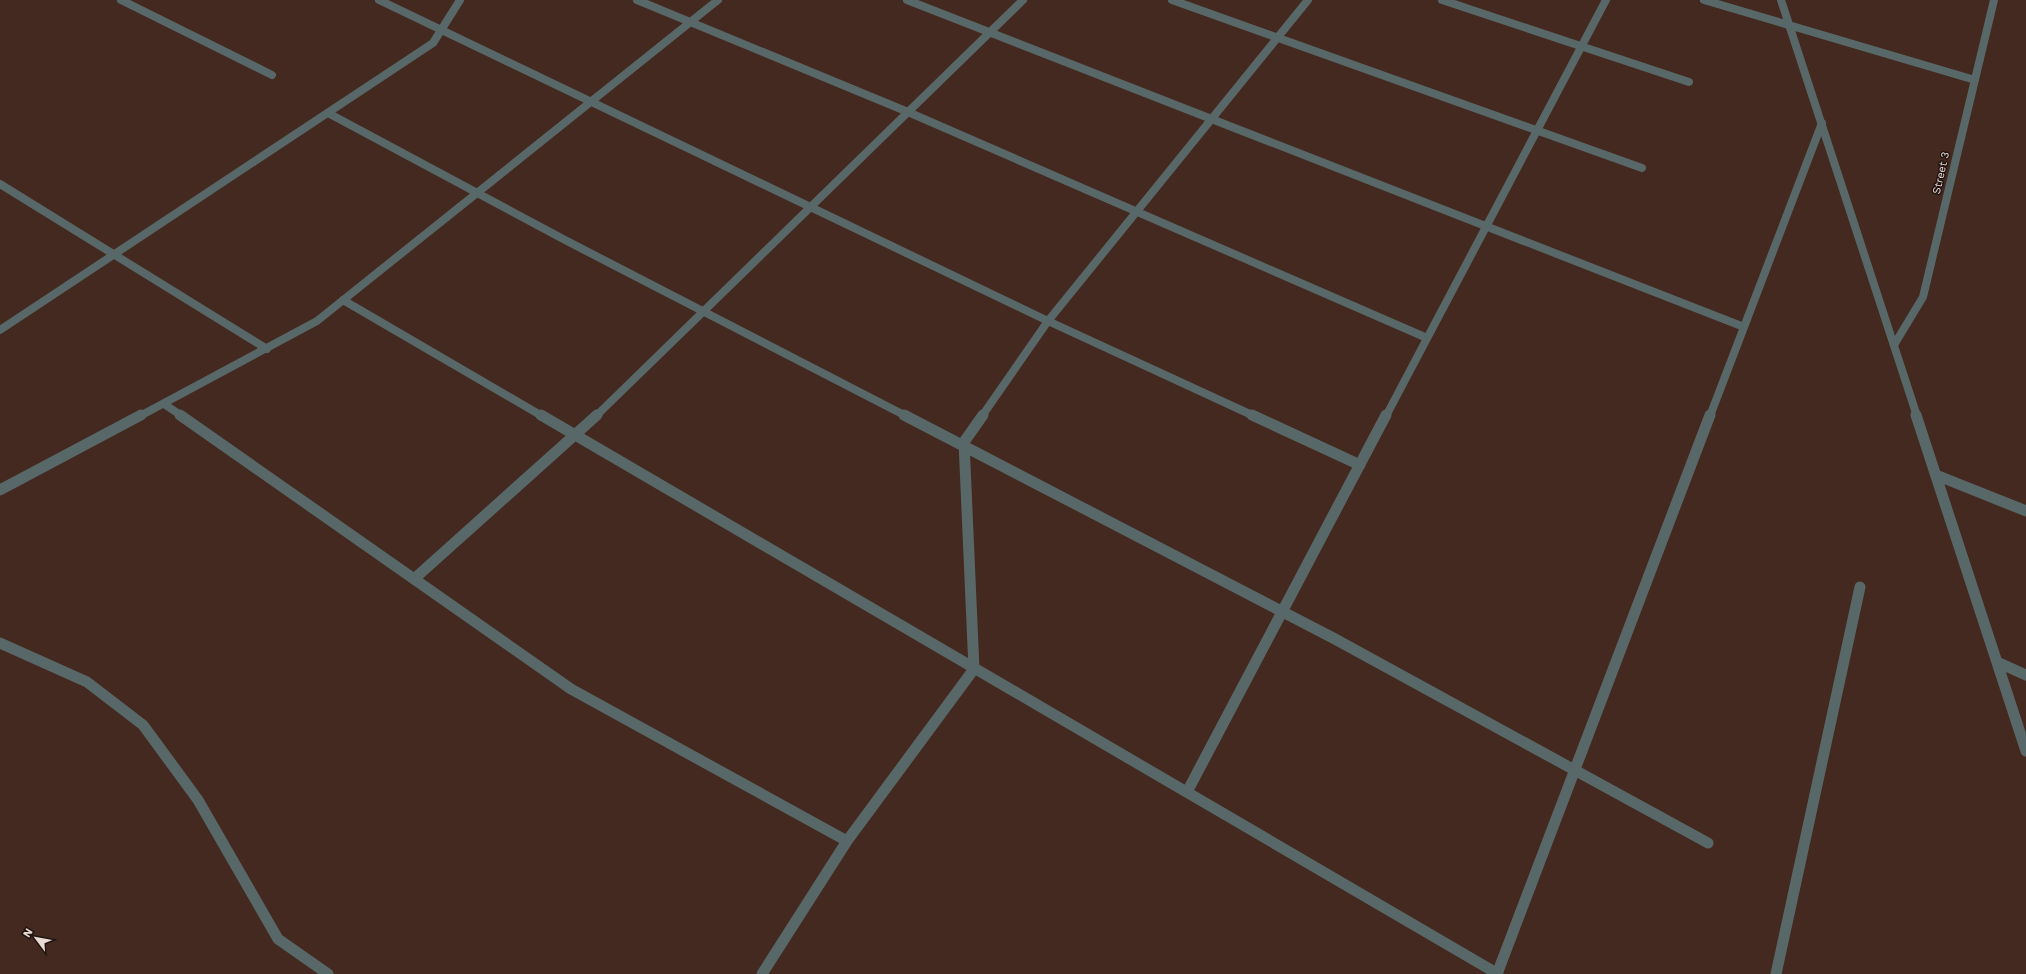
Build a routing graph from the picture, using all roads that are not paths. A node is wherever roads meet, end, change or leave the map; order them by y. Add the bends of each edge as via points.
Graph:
1 (121, 0) edge
2 (379, 0) edge
3 (460, 0) edge
4 (637, 0) edge
5 (718, 0) edge
6 (907, 0) edge
7 (1023, 0) edge
8 (1172, 0) edge
9 (1308, 0) edge
10 (1442, 0) edge
11 (1606, 0) edge
12 (1704, 0) edge
13 (1782, 0) edge
14 (1994, 0) edge
15 (691, 22) junction
16 (1790, 26) junction
17 (441, 31) junction
18 (990, 32) junction
19 (1278, 38) junction
20 (1582, 47) junction
21 (272, 75) dead end
22 (1975, 80) junction
23 (1689, 82) dead end
24 (591, 102) junction
25 (908, 112) junction
26 (328, 113) junction
27 (1212, 119) junction
28 (1822, 123) junction
29 (1538, 130) junction
30 (1642, 168) dead end
31 (0, 184) edge
32 (476, 194) junction
33 (811, 207) junction
34 (1136, 212) junction
35 (1487, 226) junction
36 (114, 254) junction
37 (343, 300) junction
38 (703, 312) junction
39 (1048, 321) junction
40 (1744, 328) junction
41 (0, 330) edge
42 (1427, 338) junction
43 (1894, 345) junction
44 (267, 350) junction
45 (164, 404) junction
46 (576, 436) junction
47 (965, 447) junction
48 (1360, 466) junction
49 (1936, 475) junction
50 (0, 490) edge
51 (2026, 511) edge
52 (414, 579) junction
53 (1860, 587) dead end
54 (1283, 611) junction
55 (0, 643) edge
56 (1997, 662) junction
57 (974, 668) junction
58 (2026, 675) edge
59 (2026, 751) edge
60 (1574, 772) junction
61 (1187, 792) junction
62 (847, 840) junction
63 (1708, 843) dead end
64 (328, 974) edge
65 (762, 974) edge
66 (1497, 974) edge
67 (1776, 974) edge

1 - 21 street
2 - 17 street
3 - 17 street
4 - 15 street
5 - 15 street
6 - 18 street
7 - 18 street
8 - 19 street
9 - 19 street
10 - 20 street
11 - 20 street
12 - 16 street
13 - 16 street
14 - 22 street, Street 3
15 - 24 street
15 - 25 street
16 - 22 street
16 - 28 street
17 - 24 street
17 - 26 street via 433,43
18 - 25 street
18 - 27 street
19 - 27 street
19 - 29 street
20 - 23 street
20 - 29 street
22 - 43 street, Street 3 via 1923,297
24 - 32 street
24 - 33 street
25 - 33 street
25 - 34 street
26 - 32 street
26 - 36 street
27 - 34 street
27 - 35 street
28 - 40 street
28 - 43 street
29 - 30 street
29 - 35 street
31 - 36 street
32 - 37 street
32 - 38 street
33 - 38 street
33 - 39 street
34 - 39 street
34 - 42 street
35 - 40 street
35 - 42 street
36 - 41 street
36 - 44 street
37 - 44 street via 317,321
37 - 46 street
38 - 46 street
38 - 47 street
39 - 47 street via 964,442
39 - 48 street
40 - 60 street
42 - 48 street
43 - 49 street
44 - 45 street
45 - 50 street
45 - 52 street
46 - 52 street
46 - 57 street
47 - 54 street
47 - 57 street
48 - 54 street
49 - 51 street
49 - 56 street
52 - 62 street via 571,689
53 - 67 street
54 - 60 street
54 - 61 street
55 - 64 street via 87,682 143,725 198,800 278,939
56 - 58 street
56 - 59 street
57 - 61 street
57 - 62 street
60 - 63 street
60 - 66 street
61 - 66 street
62 - 65 street

